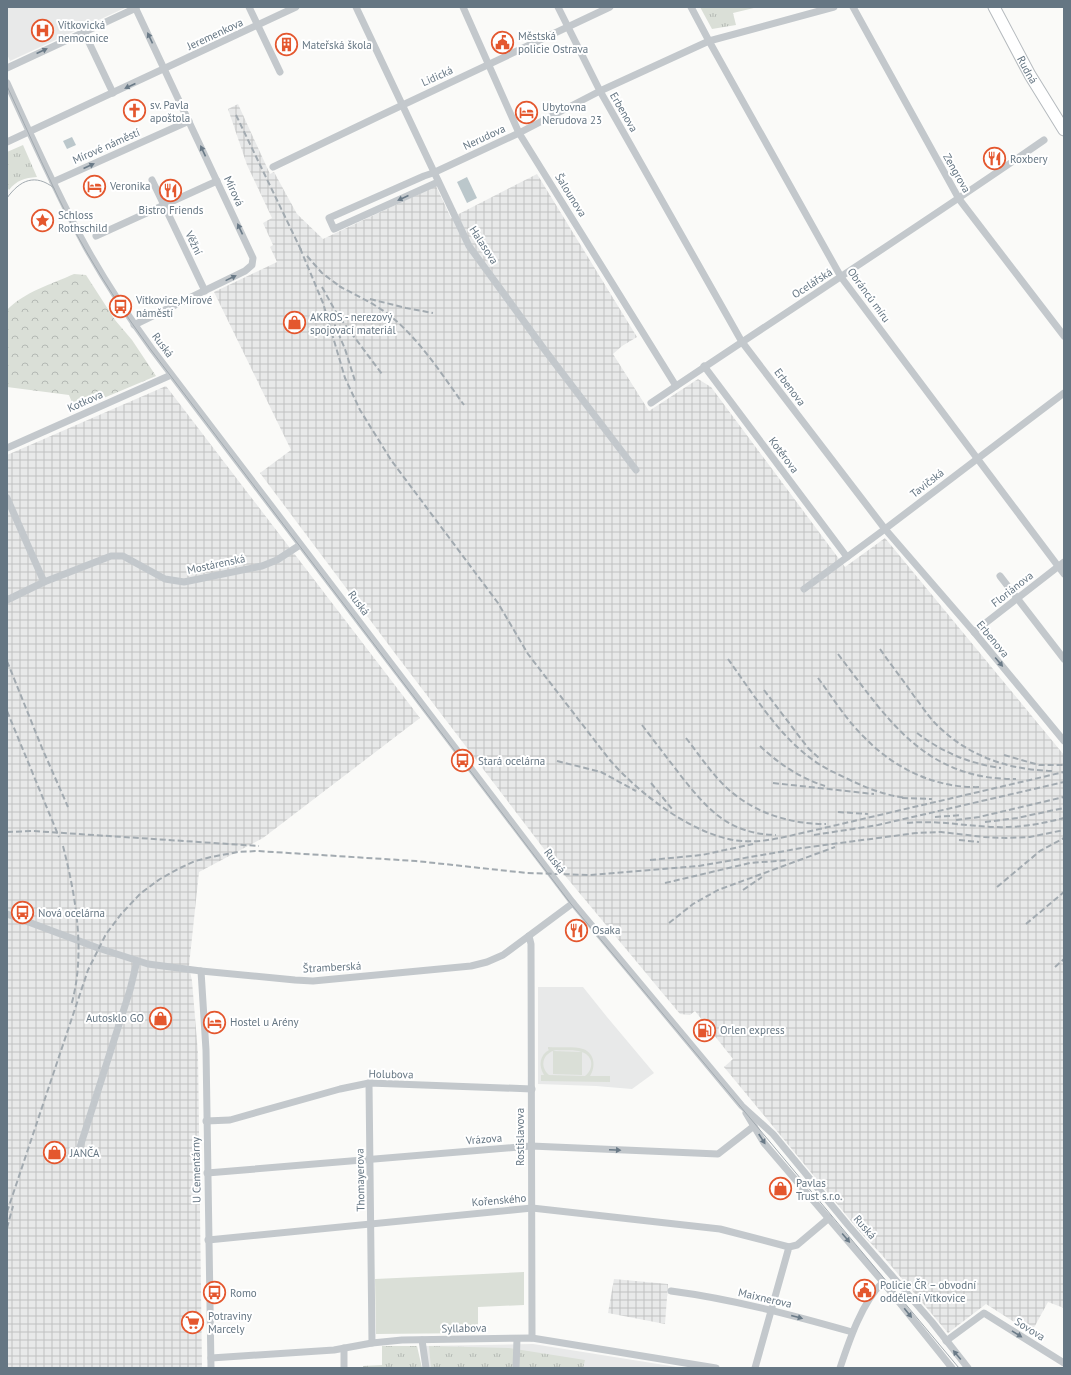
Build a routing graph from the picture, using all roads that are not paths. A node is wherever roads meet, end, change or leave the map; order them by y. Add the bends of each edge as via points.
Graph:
1 (249, 7) edge
2 (296, 7) edge
3 (356, 7) edge
4 (463, 7) edge
5 (558, 7) edge
6 (610, 7) edge
7 (691, 7) edge
8 (834, 7) edge
9 (853, 7) edge
10 (994, 7) edge
11 (136, 8) edge
12 (258, 26) junction
13 (569, 26) junction
14 (84, 32) junction
15 (709, 41) junction
16 (488, 65) junction
17 (7, 68) edge
18 (165, 69) junction
19 (280, 72) dead end
20 (7, 83) edge
21 (600, 91) junction
22 (114, 93) junction
23 (401, 104) junction
24 (189, 120) junction
25 (1064, 130) edge
26 (30, 132) junction
27 (519, 133) junction
28 (1044, 140) dead end
29 (7, 142) edge
30 (273, 167) dead end
31 (433, 173) junction
32 (152, 180) dead end
33 (217, 181) junction
34 (53, 182) junction
35 (438, 182) junction
36 (959, 199) junction
37 (164, 205) junction
38 (96, 236) dead end
39 (840, 277) junction
40 (205, 291) junction
41 (134, 325) junction
42 (1064, 336) edge
43 (742, 342) junction
44 (704, 366) junction
45 (171, 375) junction
46 (676, 386) junction
47 (1064, 394) edge
48 (651, 403) dead end
49 (7, 448) edge
50 (977, 458) junction
51 (636, 470) dead end
52 (7, 498) edge
53 (885, 529) junction
54 (300, 545) junction
55 (847, 557) junction
56 (1061, 564) edge
57 (1064, 574) edge
58 (1000, 576) dead end
59 (44, 582) junction
60 (804, 589) dead end
61 (1018, 599) junction
62 (7, 600) edge
63 (974, 632) junction
64 (1064, 659) edge
65 (1064, 741) edge
66 (573, 903) junction
67 (7, 914) edge
68 (529, 936) junction
69 (137, 961) junction
70 (200, 971) junction
71 (369, 1083) junction
72 (532, 1089) junction
73 (742, 1106) junction
74 (206, 1120) junction
75 (754, 1126) junction
76 (531, 1146) junction
77 (80, 1147) dead end
78 (370, 1160) junction
79 (207, 1173) junction
80 (532, 1208) junction
81 (829, 1218) junction
82 (371, 1223) junction
83 (208, 1240) junction
84 (789, 1247) junction
85 (883, 1282) junction
86 (671, 1291) dead end
87 (771, 1310) junction
88 (852, 1332) junction
89 (532, 1338) junction
90 (517, 1339) junction
91 (422, 1340) junction
92 (946, 1341) junction
93 (372, 1342) junction
94 (344, 1348) junction
95 (211, 1358) junction
96 (1064, 1363) edge
97 (211, 1368) edge
98 (344, 1368) edge
99 (426, 1368) edge
100 (516, 1368) edge
101 (716, 1368) edge
102 (755, 1368) edge
103 (840, 1368) edge
104 (952, 1368) edge
105 (968, 1368) edge

1 - 12 street
2 - 12 street, Jeremenkova
3 - 23 street, Halasova
4 - 16 street, Šalounova
5 - 13 street, Erbenova
6 - 13 street, Lidická
7 - 15 street, Obránců míru
8 - 15 street, Nerudova
9 - 36 street, Zengrova
10 - 25 main road, Rudná via 1030,75
11 - 14 street
18 -> 11 street, Mírová
12 - 18 street, Jeremenkova
12 - 19 street
13 - 16 street, Lidická
13 - 21 street, Erbenova
17 -> 14 street
14 - 22 street
15 - 21 street, Nerudova
15 - 39 street, Obránců míru
16 - 23 street, Lidická
16 - 27 street, Šalounova
18 -> 22 street
18 - 24 street, Mírová
20 - 26 street, Ruská
21 - 27 street, Nerudova
21 - 43 street, Erbenova
22 - 26 street
23 - 30 street, Lidická
23 - 31 street, Halasova
33 -> 24 street, Mírová
34 -> 24 street, Mírové náměstí
26 - 29 street
26 - 34 street, Ruská
27 - 31 street, Nerudova
27 - 46 street, Šalounova
28 - 36 street, Ocelářská
31 - 35 street, Halasova
35 -> 31 street, Nerudova via 334,229 329,218
32 - 37 street, Věžní
33 - 37 street
40 -> 33 street, Mírová via 248,270 253,261
34 - 41 street, Ruská via 95,262
35 - 51 street, Halasova via 469,246
36 - 39 street, Ocelářská
36 - 42 street, Zengrova
37 - 38 street
37 - 40 street, Věžní
39 - 43 street, Ocelářská
39 - 50 street, Obránců míru
40 - 41 street, Mírová
41 - 45 street, Ruská
43 - 44 street, Ocelářská
43 - 53 street, Erbenova
44 - 46 street, Ocelářská
44 - 55 street, Kotěrova
45 - 49 street, Kotkova
45 - 54 street, Ruská
46 - 48 street, Ocelářská
47 - 50 street, Tavičská
50 - 53 street, Tavičská
50 - 56 street, Obránců míru
52 - 59 street
53 - 55 street, Tavičská
53 - 63 street, Erbenova
54 - 59 street, Mostárenská via 277,560 262,566 184,582 165,579 123,556 111,556
54 - 66 street, Ruská
55 - 60 street, Tavičská
56 - 57 street, Obránců míru
56 - 61 street, Floriánova
58 - 61 street
59 - 62 street, Mostárenská
61 - 63 street, Floriánova
61 - 64 street
63 -> 65 street, Erbenova
66 - 68 street, Štramberská
66 - 73 street, Ruská
67 - 69 street, Štramberská
68 - 70 street, Štramberská via 503,955 471,966 313,981
68 - 72 street, Rostislavova via 532,944
69 - 70 street, Štramberská
69 - 77 street
70 - 74 street, U Cementárny via 205,1032
71 - 72 street, Holubova
71 - 74 street, Holubova via 230,1120
71 - 78 street, Thomayerova
72 - 76 street, Rostislavova
73 - 75 street, Ruská
73 - 92 street, Ruská via 773,1134
74 - 79 street, U Cementárny
76 -> 75 street, Vrázova via 718,1154
75 -> 81 street, Ruská via 764,1143
76 - 78 street, Vrázova
76 - 80 street, Rostislavova
78 - 79 street, Vrázova
78 - 82 street, Thomayerova
79 - 83 street, U Cementárny
80 - 82 street, Kořenského
80 - 84 street, Kořenského via 720,1229
80 - 89 street, Rostislavova
81 - 84 street via 796,1245
81 -> 85 street, Ruská
82 - 83 street, Kořenského
82 - 93 street, Thomayerova
83 - 95 street, U Cementárny
84 - 87 street
85 - 88 street via 872,1295
85 -> 104 street, Ruská
86 - 87 street, Maixnerova
87 -> 88 street, Maixnerova
87 - 102 street
88 - 103 street
89 - 90 street, Syllabova
89 - 101 street, Syllabova
90 - 91 street, Syllabova
90 - 100 street
91 - 93 street, Syllabova
91 - 99 street
92 -> 96 street, Sovova via 984,1313
105 -> 92 street, Ruská
93 - 94 street, Syllabova
94 - 95 street, Syllabova
94 - 98 street
95 - 97 street, U Cementárny

